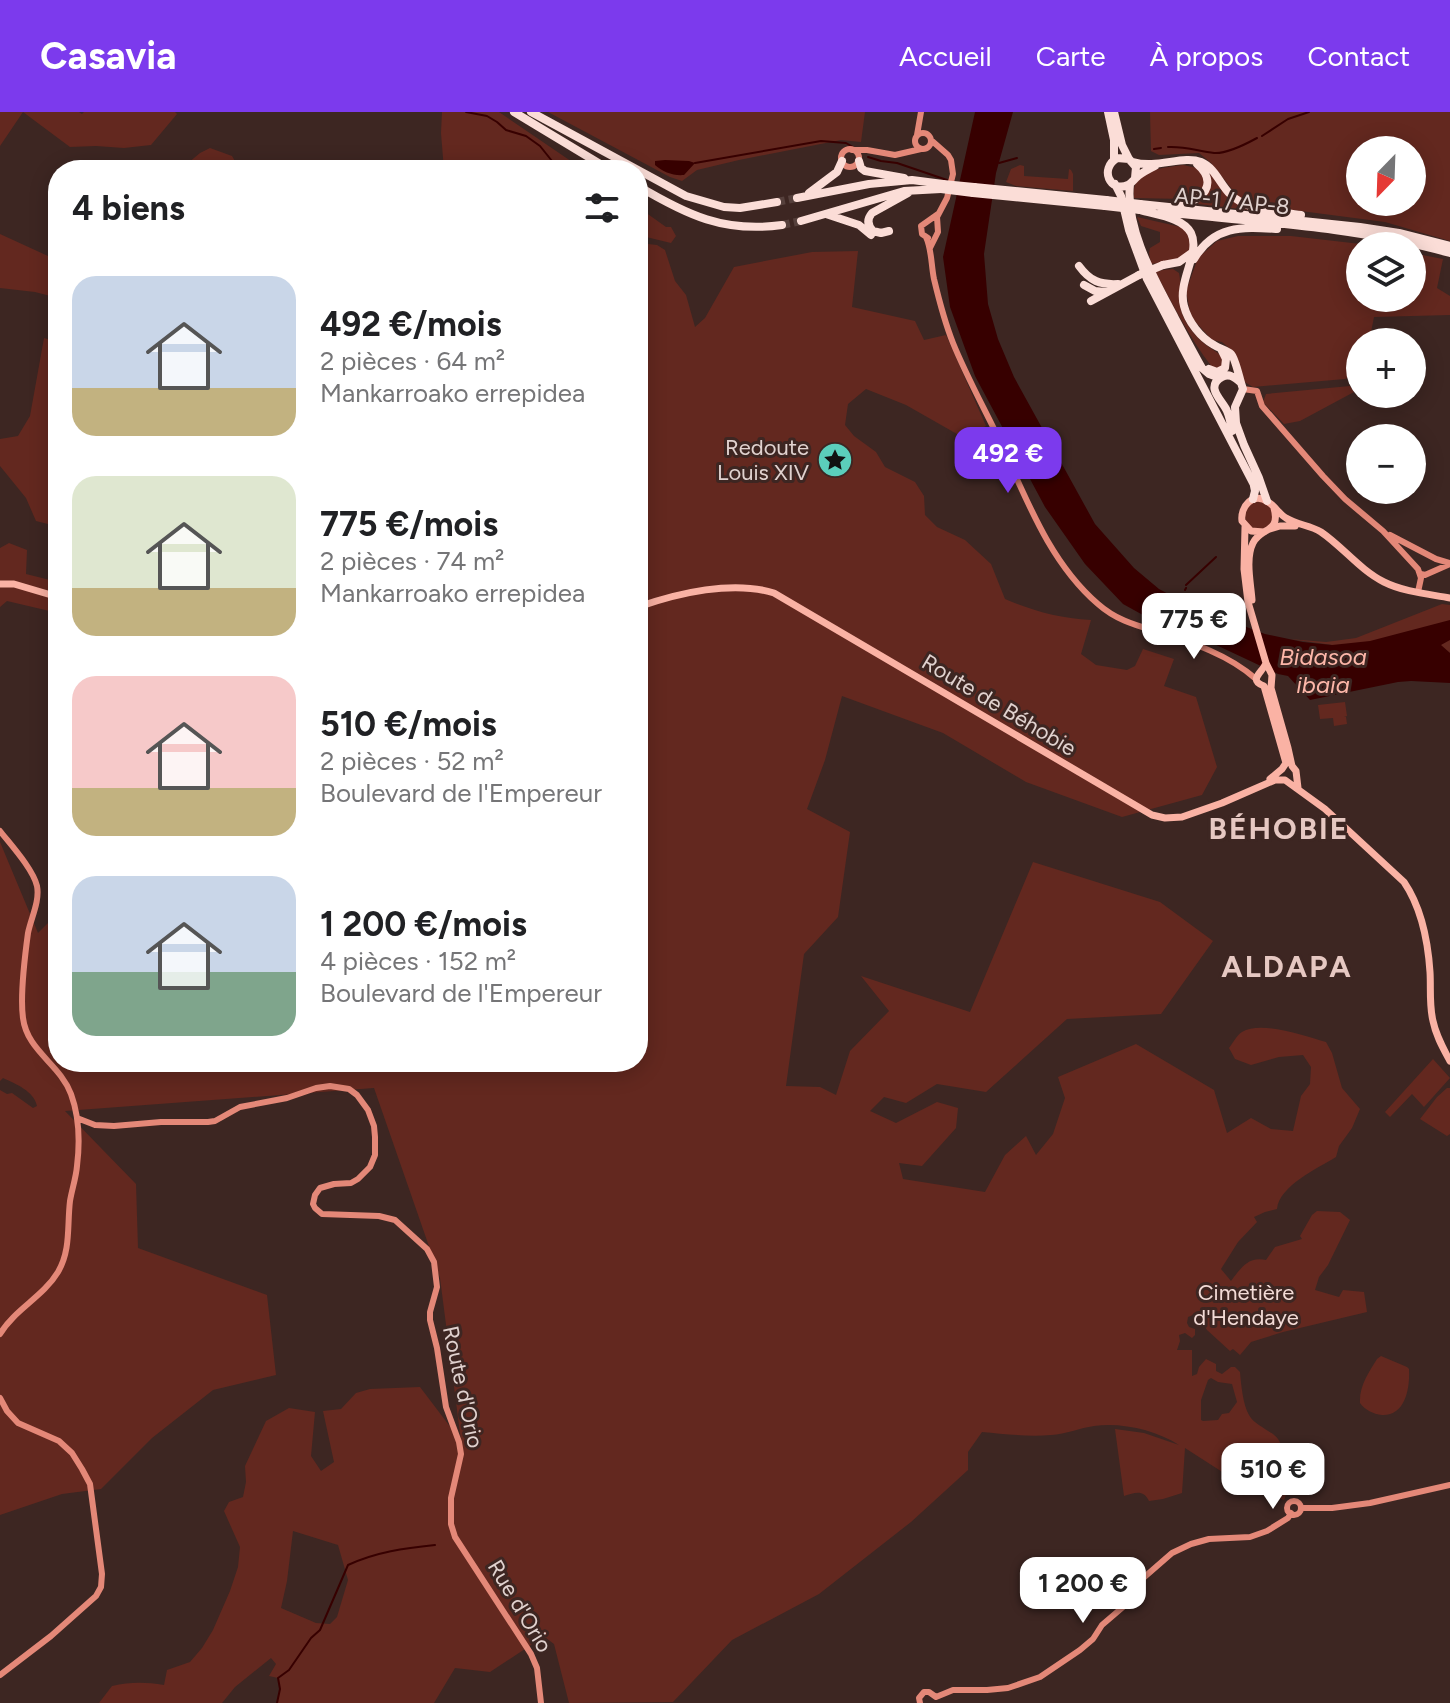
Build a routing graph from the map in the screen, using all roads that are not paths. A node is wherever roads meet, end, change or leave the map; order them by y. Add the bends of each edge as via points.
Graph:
1 (514, 112) edge
2 (531, 112) edge
3 (1108, 112) edge
4 (1114, 112) edge
5 (921, 116) edge
6 (926, 133) junction
7 (916, 139) junction
8 (927, 145) junction
9 (852, 150) junction
10 (872, 151) junction
11 (909, 152) junction
12 (1114, 159) junction
13 (593, 160) edge
14 (620, 160) edge
15 (859, 160) junction
16 (842, 161) junction
17 (1131, 161) junction
18 (1185, 161) junction
19 (1158, 165) junction
20 (648, 175) edge
21 (1132, 181) junction
22 (1115, 184) junction
23 (914, 185) junction
24 (648, 192) edge
25 (777, 202) tunnel mouth
26 (1154, 205) junction
27 (1140, 207) junction
28 (825, 213) junction
29 (938, 214) junction
30 (801, 221) tunnel mouth
31 (929, 221) junction
32 (782, 225) tunnel mouth
33 (937, 225) junction
34 (1344, 228) junction
35 (926, 237) junction
36 (934, 237) junction
37 (1450, 246) edge
38 (930, 248) junction
39 (1193, 251) junction
40 (1450, 253) edge
41 (1167, 265) junction
42 (1079, 266) dead end
43 (1184, 280) junction
44 (1123, 283) junction
45 (1084, 285) dead end
46 (1106, 292) junction
47 (1091, 301) dead end
48 (1191, 347) junction
49 (1221, 349) junction
50 (1195, 369) junction
51 (1223, 377) junction
52 (1242, 386) junction
53 (1214, 392) junction
54 (1238, 401) junction
55 (1222, 403) junction
56 (1253, 483) junction
57 (1253, 499) junction
58 (1267, 501) junction
59 (1274, 508) junction
60 (1245, 527) junction
61 (1267, 531) junction
62 (1383, 531) junction
63 (1450, 564) edge
64 (1421, 574) junction
65 (1383, 583) junction
66 (0, 584) edge
67 (1418, 592) junction
68 (48, 594) edge
69 (1450, 599) edge
70 (648, 606) edge
71 (1256, 627) junction
72 (1261, 668) junction
73 (1267, 685) junction
74 (1286, 768) junction
75 (1296, 776) junction
76 (1286, 781) junction
77 (1266, 783) junction
78 (1298, 788) junction
79 (0, 831) edge
80 (1450, 1061) edge
81 (48, 1062) edge
82 (58, 1072) edge
83 (77, 1118) junction
84 (0, 1334) edge
85 (0, 1398) edge
86 (1450, 1485) edge
87 (1301, 1508) junction
88 (1291, 1513) junction
89 (453, 1532) joint
90 (0, 1675) edge
91 (936, 1700) edge
92 (541, 1703) edge
93 (920, 1703) edge

1 - 13 highway
2 - 14 highway
3 - 12 highway
4 - 17 highway
5 - 6 street
5 - 7 street
6 - 7 street
6 - 8 street
7 - 8 street
7 - 11 street
8 - 11 street
8 - 29 street via 951,160 953,174
9 - 10 street
9 - 15 street
9 - 16 street via 844,152
10 - 11 street
10 - 15 street
12 - 17 highway
12 - 22 highway via 1107,171
15 - 16 street via 850,167
15 - 23 highway via 865,171
16 - 23 highway via 837,172 801,197 869,184
17 - 19 highway
17 - 21 highway via 1136,170
18 - 19 highway
18 - 26 highway via 1205,172 1203,195 1192,202
18 - 34 highway via 1208,166 1245,204
19 - 21 highway
20 - 25 highway via 705,202 732,207
21 - 22 highway
21 - 48 highway via 1133,218 1147,263
22 - 50 highway via 1141,266
23 - 27 highway, AP-1 / AP-8, bridge
23 - 28 highway
23 - 28 highway via 871,215 873,231 885,234 871,234
24 - 32 highway via 685,212 729,226
26 - 27 highway, AP-1 / AP-8
26 - 34 highway, AP-1 / AP-8
27 - 34 highway, AP-1 / AP-8
27 - 39 highway via 1183,224 1193,237
28 - 30 highway
29 - 31 street
29 - 33 street
31 - 33 street
31 - 35 street via 921,229
33 - 36 street
34 - 37 highway, AP-1 / AP-8 via 1399,233
34 - 40 highway, AP-1 / AP-8
34 - 43 highway via 1227,231 1199,251
35 - 36 street
35 - 38 street
36 - 38 street
38 - 72 street via 953,344 1062,563 1115,617 1204,648 1247,671
39 - 41 highway
39 - 43 highway
41 - 43 highway via 1180,269
41 - 44 highway, bridge
42 - 44 highway via 1099,283
43 - 49 highway via 1187,316
44 - 46 highway
45 - 46 highway
46 - 47 highway
48 - 49 highway via 1215,372 1227,363
48 - 51 highway via 1205,371
49 - 51 highway via 1231,363
49 - 52 highway via 1234,357
50 - 53 highway
50 - 56 highway
51 - 52 highway via 1234,377
51 - 53 highway
52 - 54 highway
52 - 62 street via 1257,391 1262,406 1323,476
53 - 55 highway
54 - 55 highway
54 - 58 highway via 1237,428
55 - 56 highway
56 - 57 highway
57 - 58 main road
57 - 60 main road via 1242,512
58 - 59 main road
59 - 61 main road via 1276,519
59 - 65 main road via 1290,521 1320,532
60 - 61 main road via 1254,533
60 - 71 main road via 1244,569
61 - 65 main road via 1291,525 1312,530
61 - 71 main road via 1254,540 1251,550
62 - 63 street
62 - 64 street
63 - 64 street
64 - 67 street
65 - 67 main road
65 - 69 main road
66 - 68 main road
67 - 69 main road
70 - 77 main road, Route de Béhobie via 717,590 774,593 1152,815 1182,817
71 - 72 main road
72 - 73 main road via 1259,684
72 - 73 main road via 1273,677
73 - 74 main road
74 - 75 main road
74 - 76 main road via 1281,774
74 - 77 main road, Route de Béhobie
75 - 76 main road
75 - 78 main road
76 - 77 main road, Route de Béhobie
76 - 78 main road
78 - 80 main road via 1404,882 1412,895 1429,960 1433,1022
79 - 81 street via 37,887 22,1016 32,1044
82 - 83 street via 70,1091
83 - 84 street via 67,1252 51,1281
83 - 89 street, Route d'Orio via 114,1126 208,1122 240,1107 316,1088 341,1086 357,1095 374,1126 373,1161 351,1183 320,1188 313,1204 322,1214 395,1220 434,1262 437,1287 430,1320 446,1407 461,1454 451,1498
85 - 90 street via 18,1423 59,1441 82,1469 90,1484 102,1574 96,1596
86 - 87 street via 1370,1503
87 - 88 street
87 - 88 street via 1291,1502
88 - 91 street via 1250,1537 1209,1539 1172,1553 1141,1580 1093,1639 1040,1677 1008,1688 953,1690
89 - 92 street, Rue d'Orio via 531,1654
91 - 93 street via 924,1692

